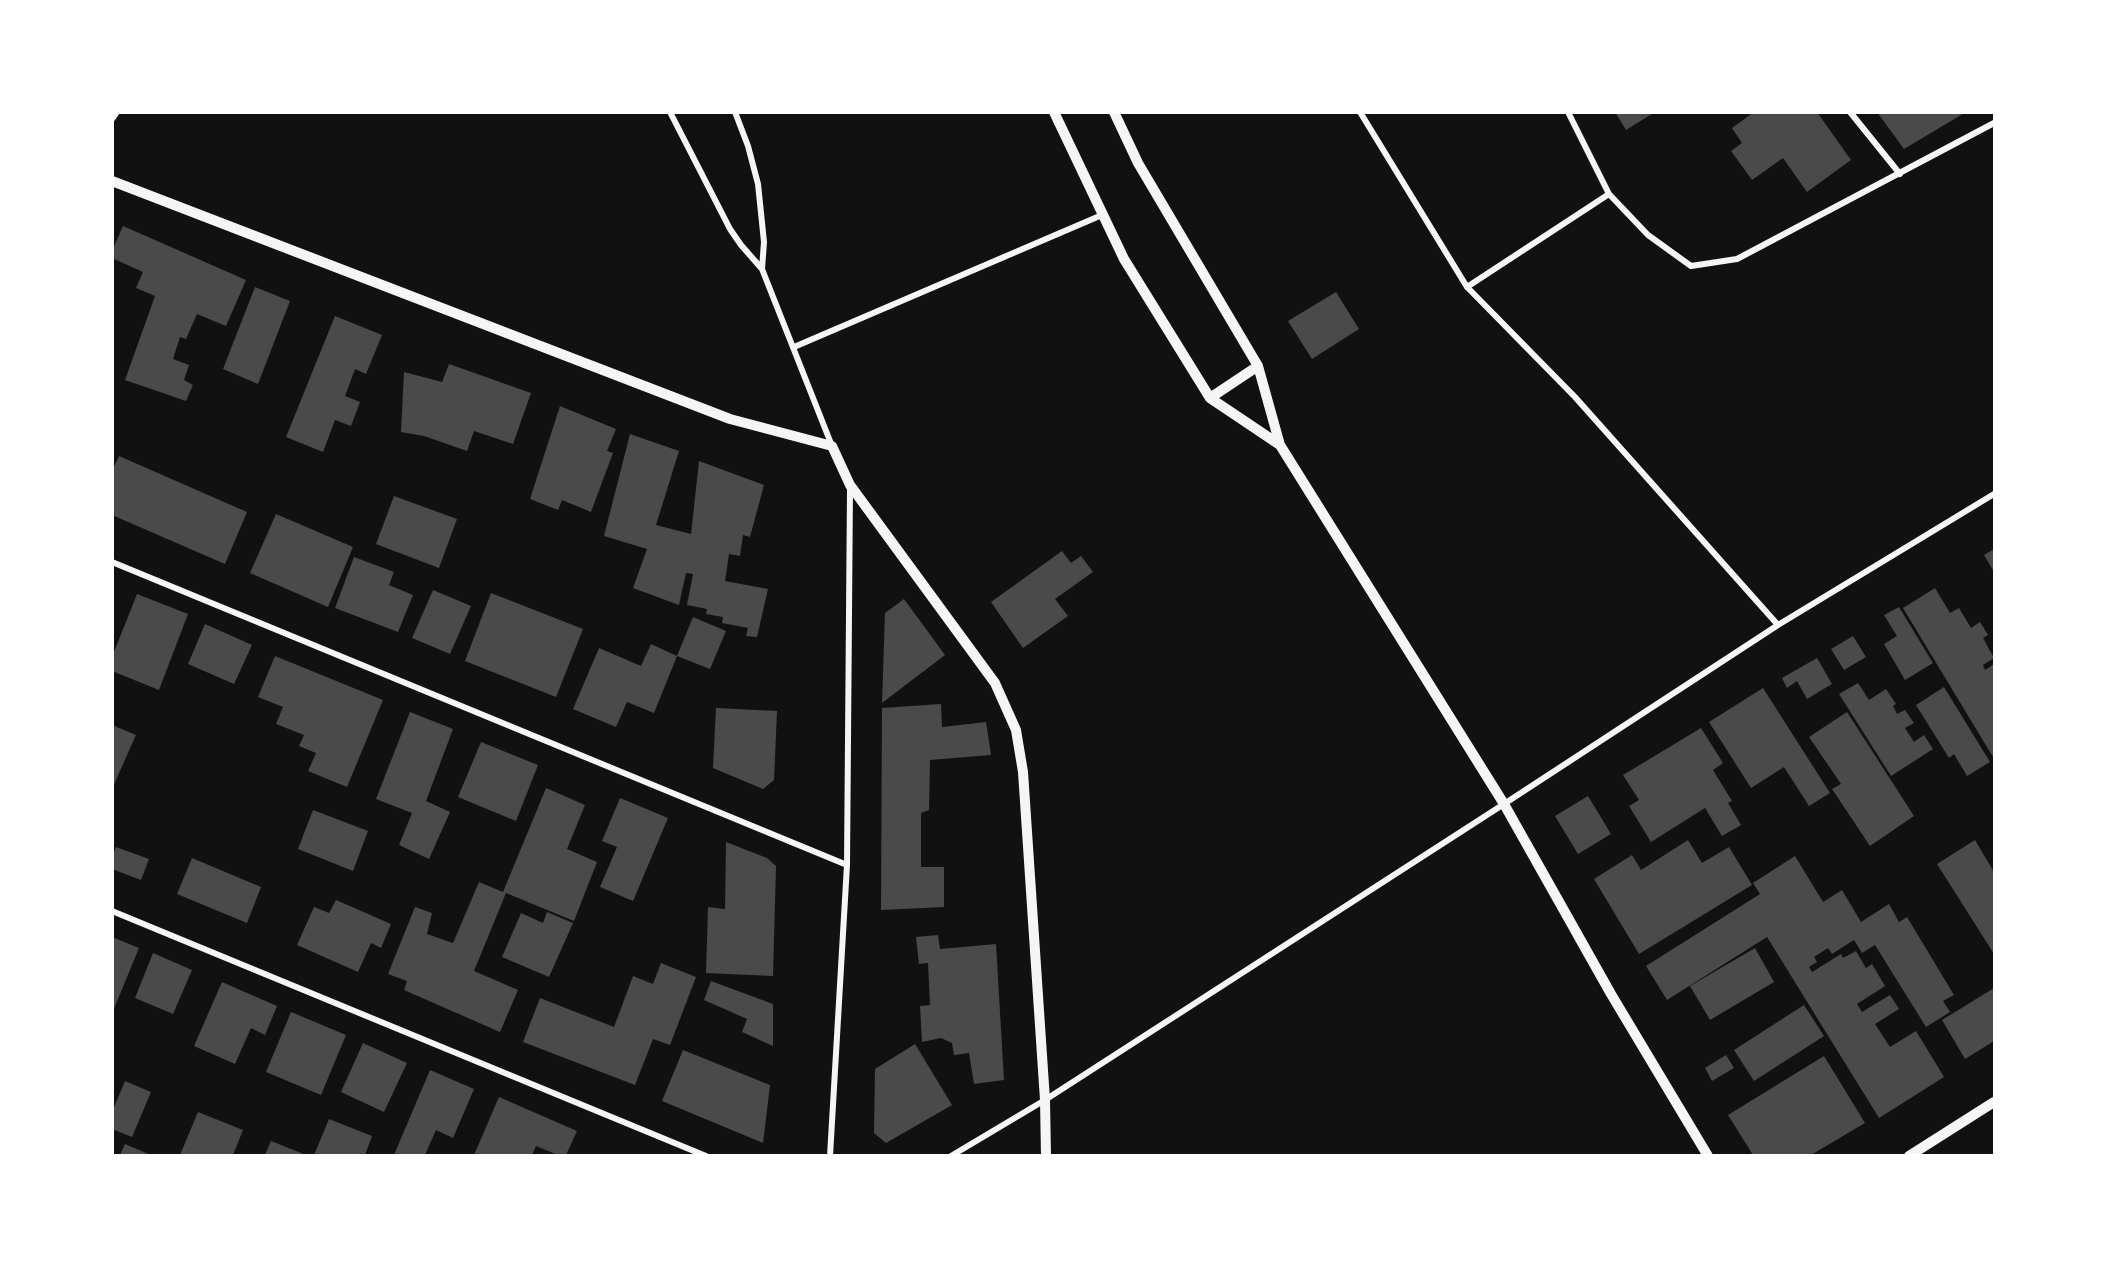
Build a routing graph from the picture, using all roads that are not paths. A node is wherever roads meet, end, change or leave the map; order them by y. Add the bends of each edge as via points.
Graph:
1 (117, 112) edge
2 (670, 112) edge
3 (735, 112) edge
4 (1054, 112) edge
5 (1114, 112) edge
6 (1360, 112) edge
7 (1568, 112) edge
8 (1850, 112) edge
9 (112, 119) edge
10 (1995, 123) edge
11 (1900, 174) junction
12 (112, 181) edge
13 (1609, 194) junction
14 (1102, 215) junction
15 (762, 269) junction
16 (1467, 287) junction
17 (794, 347) junction
18 (1258, 366) junction
19 (1210, 398) junction
20 (1280, 445) junction
21 (832, 446) junction
22 (850, 485) junction
23 (1995, 494) edge
24 (112, 562) edge
25 (1778, 625) junction
26 (1504, 804) junction
27 (847, 866) junction
28 (112, 911) edge
29 (1045, 1100) junction
30 (1995, 1102) edge
31 (706, 1155) edge
32 (830, 1155) edge
33 (951, 1155) edge
34 (1046, 1155) edge
35 (1708, 1155) edge
36 (1909, 1155) edge

1 - 9 street
2 - 15 street via 730,229
3 - 15 street via 758,184 764,242
4 - 14 street
5 - 18 street via 1138,164
6 - 16 street
7 - 13 street
8 - 11 street
10 - 11 street
11 - 13 street via 1737,259 1691,266 1648,235
12 - 21 street via 730,419
13 - 16 street
14 - 17 street
14 - 19 street via 1124,259
15 - 17 street
16 - 25 street via 1575,397
17 - 21 street
18 - 19 street
18 - 20 street
19 - 20 street
20 - 26 street
21 - 22 street
22 - 27 street
22 - 29 street via 995,683 1016,730 1023,772
23 - 25 street
24 - 27 street
25 - 26 street
26 - 29 street
26 - 35 street
27 - 32 street
28 - 31 street
29 - 33 street
29 - 34 street
30 - 36 street

